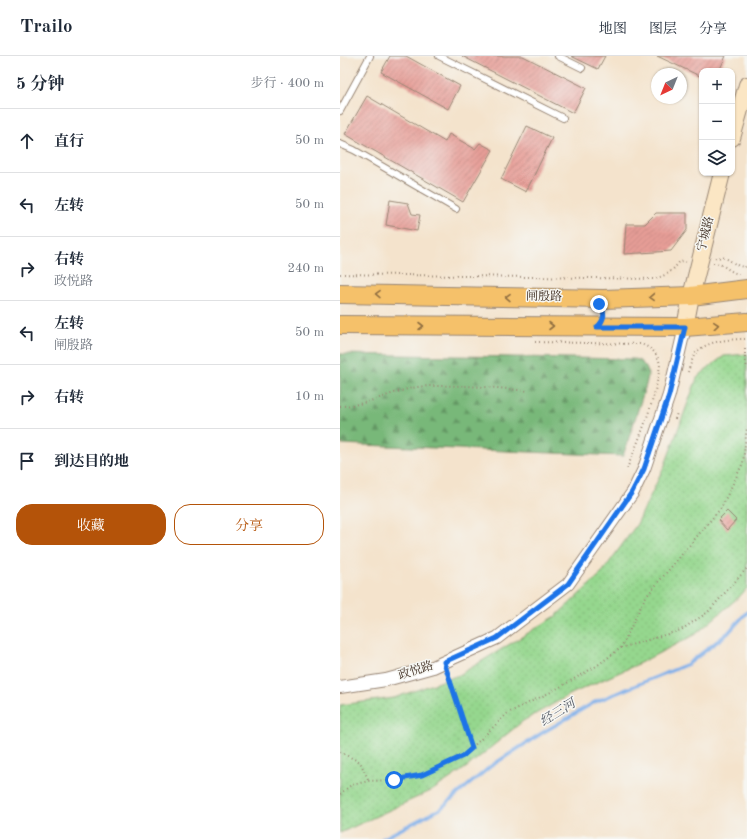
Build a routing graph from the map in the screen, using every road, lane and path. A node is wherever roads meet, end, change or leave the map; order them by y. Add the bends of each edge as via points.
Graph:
1 (370, 56) edge
2 (439, 56) edge
3 (558, 56) edge
4 (582, 68) dead end
5 (747, 86) edge
6 (340, 111) edge
7 (563, 118) dead end
8 (735, 128) edge
9 (340, 144) edge
10 (721, 176) edge
11 (456, 209) dead end
12 (680, 261) dead end
13 (719, 263) dead end
14 (340, 274) edge
15 (745, 282) edge
16 (340, 294) edge
17 (691, 296) junction
18 (584, 298) junction
19 (747, 322) edge
20 (340, 325) edge
21 (597, 327) junction
22 (685, 327) junction
23 (747, 339) edge
24 (634, 344) dead end
25 (745, 349) dead end
26 (747, 368) edge
27 (687, 373) dead end
28 (529, 390) dead end
29 (340, 406) edge
30 (677, 413) dead end
31 (675, 419) dead end
32 (747, 427) edge
33 (626, 471) dead end
34 (747, 568) edge
35 (621, 648) junction
36 (444, 662) junction
37 (340, 687) edge
38 (472, 748) junction
39 (340, 752) edge
40 (369, 781) junction
41 (340, 794) edge

1 - 6 lane
2 - 7 lane
3 - 4 lane
5 - 8 street
9 - 11 lane
10 - 17 street, 宁城路
12 - 14 path, 闸殷路 via 671,272 654,279
13 - 15 path
15 - 17 main road, 闸殷路
18 -> 16 main road, 闸殷路
17 -> 18 main road, 闸殷路
17 - 22 street, 宁城路
18 - 21 main road via 599,304 603,309 603,318
22 -> 19 main road
20 -> 21 main road
21 - 22 main road
22 - 36 street, 政悦路 via 669,395 644,469 629,497 568,584 497,638
23 - 27 path via 730,339 699,350 693,357
24 - 33 path via 648,346 653,350 660,365 652,402
25 - 26 path
28 - 29 path via 459,386 419,387 388,394 361,404
30 - 31 path
32 - 35 path via 743,463 721,508 645,598
34 - 35 path via 698,620 681,630
35 - 38 path via 595,667 508,713
36 - 37 street, 政悦路 via 386,680
36 - 38 path
38 - 40 path via 463,756 422,775
39 - 40 path via 360,762
40 - 41 path via 351,785

